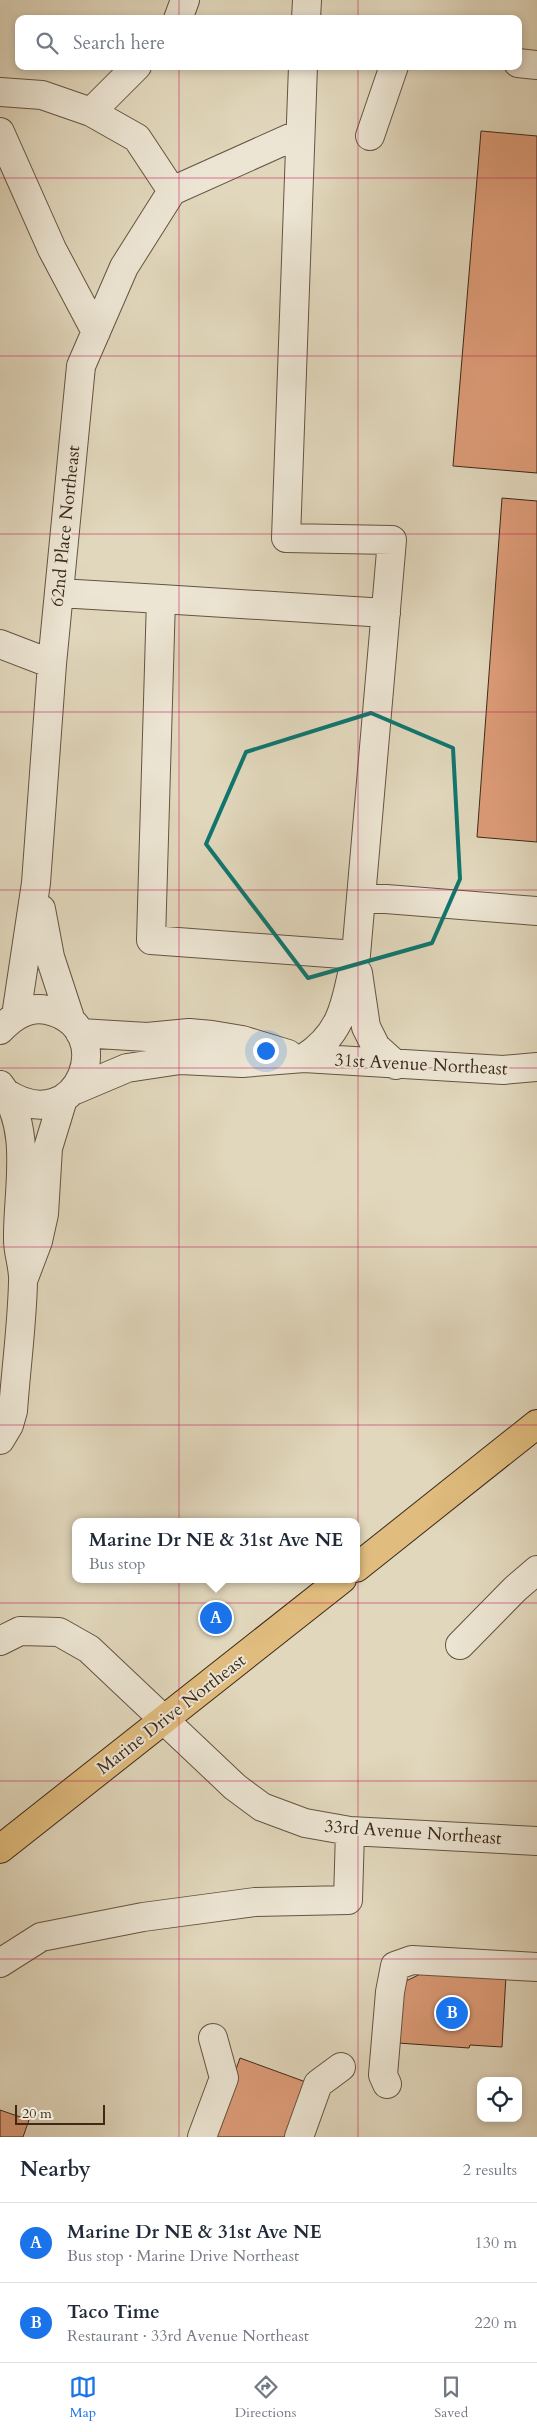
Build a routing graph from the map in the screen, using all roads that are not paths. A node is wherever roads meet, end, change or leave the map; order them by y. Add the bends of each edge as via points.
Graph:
1 (185, 0) edge
2 (307, 0) edge
3 (179, 15) edge
4 (306, 15) edge
5 (522, 63) edge
6 (537, 65) edge
7 (133, 70) edge
8 (304, 70) edge
9 (393, 70) edge
10 (0, 92) edge
11 (91, 112) junction
12 (0, 132) edge
13 (300, 134) junction
14 (370, 136) dead end
15 (172, 191) junction
16 (96, 332) junction
17 (59, 593) junction
18 (161, 599) junction
19 (386, 613) junction
20 (0, 644) edge
21 (52, 664) junction
22 (36, 883) junction
23 (361, 897) junction
24 (537, 911) edge
25 (356, 955) junction
26 (6, 1022) edge
27 (75, 1027) junction
28 (304, 1058) junction
29 (396, 1065) junction
30 (537, 1068) edge
31 (3, 1089) edge
32 (69, 1094) junction
33 (23, 1280) junction
34 (537, 1424) edge
35 (0, 1440) edge
36 (360, 1565) edge
37 (537, 1570) edge
38 (337, 1583) edge
39 (0, 1642) edge
40 (460, 1645) dead end
41 (164, 1720) junction
42 (350, 1831) junction
43 (537, 1841) edge
44 (0, 1848) edge
45 (0, 1963) edge
46 (537, 1967) edge
47 (214, 2038) dead end
48 (341, 2067) dead end
49 (387, 2084) dead end
50 (202, 2137) edge
51 (299, 2137) edge

1 - 3 street
2 - 4 street
5 - 6 street
7 - 11 street
8 - 13 street
9 - 14 street
10 - 11 street via 42,95
11 - 15 street via 137,138
12 - 16 street via 52,249
13 - 15 street
13 - 19 street via 286,538 392,540
15 - 16 street, 62nd Place Northeast via 124,267
16 - 17 street, 62nd Place Northeast via 81,366
17 - 18 street
17 - 21 street, 62nd Place Northeast
18 - 19 street
18 - 25 street via 151,940
19 - 23 street
20 - 21 street
21 - 22 street, 62nd Place Northeast
22 - 26 street, 62nd Place Northeast
22 - 27 street, 62nd Place Northeast via 50,957
23 - 24 street
23 - 25 street
25 - 28 street via 346,1002 335,1030 321,1047
25 - 29 street via 366,1027 376,1047
26 - 27 street via 24,1011 40,1009 56,1012
27 - 28 street, 31st Avenue Northeast via 147,1037 188,1033 212,1035
27 - 32 street, 62nd Place Northeast via 86,1047 87,1062 83,1077
28 - 29 street, 31st Avenue Northeast
28 - 32 street, 31st Avenue Northeast via 242,1063 203,1060 157,1062 127,1068
29 - 30 street, 31st Avenue Northeast via 503,1070
31 - 32 street, 31st Avenue Northeast via 19,1102 34,1106 49,1105
31 - 33 street via 15,1118 21,1147 18,1242
32 - 33 street, 62nd Place Northeast via 48,1148 44,1214
33 - 35 street via 13,1411
34 - 36 main road
37 - 40 street
38 - 41 main road, Marine Drive Northeast
39 - 41 street, 33rd Avenue Northeast via 20,1632 59,1632 89,1649
41 - 42 street, 33rd Avenue Northeast via 234,1787 262,1807 305,1823
41 - 44 main road, Marine Drive Northeast
42 - 43 street, 33rd Avenue Northeast
42 - 45 street via 348,1900 255,1902 143,1917 41,1937
46 - 49 street via 412,1960 395,1966 383,2075
47 - 50 street via 224,2078
48 - 51 street via 318,2084

